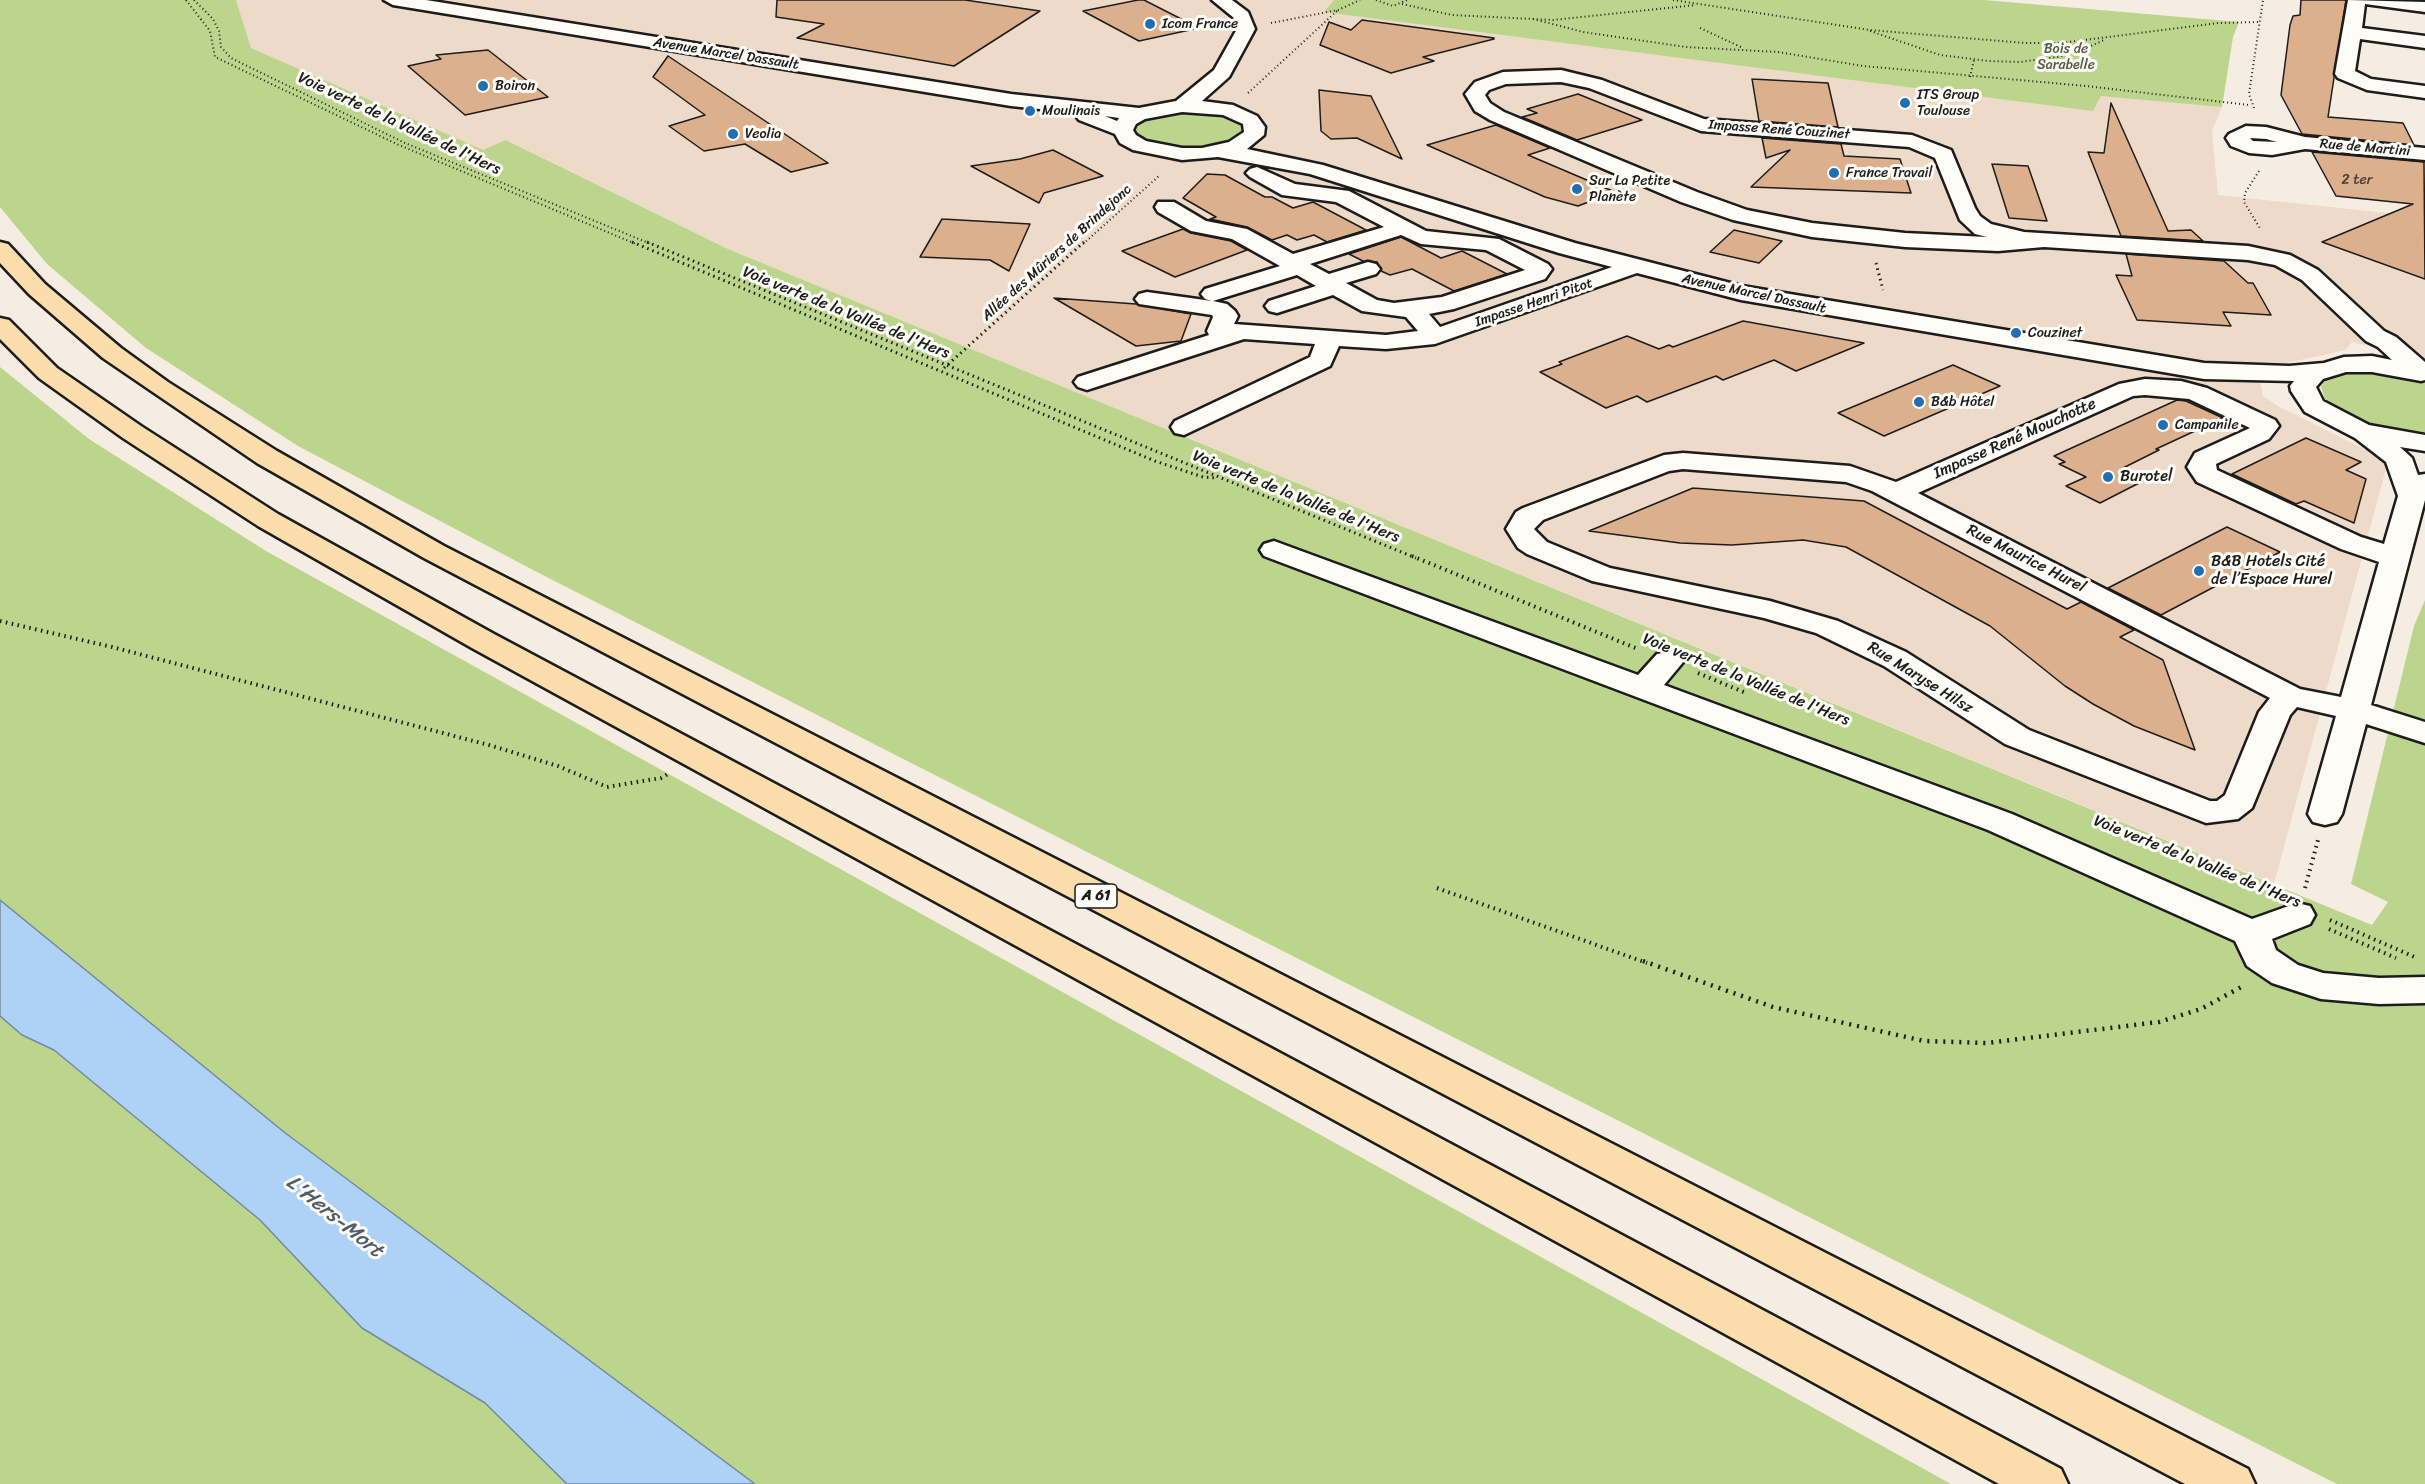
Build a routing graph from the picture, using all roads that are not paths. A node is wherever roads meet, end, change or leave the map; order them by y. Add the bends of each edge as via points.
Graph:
1 (393, 0) edge
2 (1221, 0) edge
3 (2357, 0) edge
4 (2369, 0) edge
5 (2425, 7) edge
6 (2352, 32) junction
7 (2425, 42) edge
8 (1222, 73) junction
9 (2425, 92) edge
10 (1182, 106) junction
11 (1059, 108) junction
12 (1226, 109) junction
13 (1139, 114) junction
14 (1123, 130) junction
15 (1254, 135) junction
16 (2305, 143) dead end
17 (1220, 151) junction
18 (2425, 154) edge
19 (1316, 169) junction
20 (1257, 173) dead end
21 (1166, 207) dead end
22 (1971, 220) junction
23 (1402, 228) junction
24 (1869, 237) junction
25 (2042, 241) junction
26 (0, 249) edge
27 (1295, 265) junction
28 (1633, 267) junction
29 (1368, 269) dead end
30 (1331, 285) junction
31 (1214, 294) dead end
32 (1413, 298) junction
33 (1147, 299) dead end
34 (1366, 304) junction
35 (1277, 306) dead end
36 (0, 326) edge
37 (1331, 328) junction
38 (1242, 332) junction
39 (2375, 336) junction
40 (1435, 338) junction
41 (2361, 364) junction
42 (2321, 370) junction
43 (2204, 371) junction
44 (2425, 373) edge
45 (1087, 382) dead end
46 (2314, 406) junction
47 (1184, 427) dead end
48 (2362, 432) junction
49 (2425, 443) edge
50 (1683, 461) joint
51 (2418, 489) edge
52 (1896, 492) junction
53 (1274, 550) dead end
54 (2394, 557) junction
55 (1668, 661) road end
56 (1642, 690) junction
57 (2290, 696) junction
58 (2354, 710) junction
59 (2425, 733) edge
60 (2325, 814) road end
61 (2297, 915) road end
62 (2251, 933) junction
63 (2414, 976) edge
64 (2044, 1484) edge
65 (2231, 1484) edge

1 - 11 street, Avenue Marcel Dassault via 823,70 871,64 944,74 963,93
2 - 8 street via 1242,16 1246,29
3 - 6 street
4 - 5 street
6 - 7 street
6 - 9 street via 2345,74 2367,84
8 - 10 street
8 - 12 street
10 - 12 street, Avenue Marcel Dassault
10 - 13 street, Avenue Marcel Dassault
11 - 13 street, Avenue Marcel Dassault
11 - 14 street, Avenue Marcel Dassault
12 - 15 street, Avenue Marcel Dassault via 1250,120 1255,127
13 - 14 street
14 - 17 street, Avenue Marcel Dassault via 1127,139 1140,146 1182,154
15 - 17 street, Avenue Marcel Dassault
15 - 19 street, Avenue Marcel Dassault via 1270,149
16 - 18 street, Rue de Martini
17 - 19 street, Avenue Marcel Dassault
19 - 28 street, Avenue Marcel Dassault
20 - 23 street via 1290,190 1341,196
21 - 27 street via 1199,226 1239,234
22 - 24 street, Impasse René Couzinet via 1941,234
22 - 24 street, Impasse René Couzinet via 1964,208 1969,194 1944,154 1912,141 1701,125 1595,84 1561,76 1503,78 1482,86 1475,94 1482,107 1497,116 1689,197 1787,226
22 - 25 street, Impasse René Couzinet via 1996,234
23 - 27 street
23 - 32 street via 1429,239 1491,244 1540,269 1538,274 1446,304
24 - 25 street, Impasse René Couzinet via 1962,244
25 - 39 street, Impasse René Couzinet via 2239,252 2282,260 2310,275
26 - 65 highway, A 61 via 37,289 159,387 267,457 434,552
27 - 30 street
27 - 31 street
28 - 40 street, Impasse Henri Pitot
28 - 43 street, Avenue Marcel Dassault via 1838,311
29 - 30 street
30 - 34 street
30 - 35 street
32 - 34 street
32 - 40 street
33 - 38 street via 1219,309 1226,316 1219,331
34 - 37 street
36 - 64 highway via 48,373 268,520 483,641
37 - 38 street, Impasse Henri Pitot
37 - 40 street, Impasse Henri Pitot via 1386,342
37 - 47 street via 1321,361
38 - 45 street
39 - 41 street via 2370,357
39 - 44 street, Impasse René Couzinet
41 - 42 street, Avenue Marcel Dassault
41 - 44 street, Avenue Marcel Dassault
42 - 43 street, Avenue Marcel Dassault via 2289,374
42 - 46 street via 2304,386
43 - 46 street, Avenue Marcel Dassault
46 - 48 street, Avenue Marcel Dassault
48 - 49 street
48 - 51 street via 2398,458
50 - 52 street, Rue Maurice Hurel via 1850,474
50 - 57 street, Rue Maryse Hilsz via 1657,465 1533,514 1522,523 1522,535 1554,557 1602,575 1770,610 1827,627 1895,659 2017,736 2206,812 2226,811 2240,800 2275,712
51 - 54 street
52 - 54 street, Impasse René Mouchotte via 2134,387 2161,387 2189,391 2264,423 2266,429 2201,463 2202,471 2214,480 2351,543
52 - 57 street, Rue Maurice Hurel
53 - 56 street
54 - 58 street
55 - 56 street
56 - 62 street via 2000,822
57 - 58 street, Rue Maurice Hurel
58 - 59 street, Rue Maurice Hurel
58 - 60 street
61 - 62 street
62 - 63 street via 2260,957 2285,974 2321,986 2379,991

